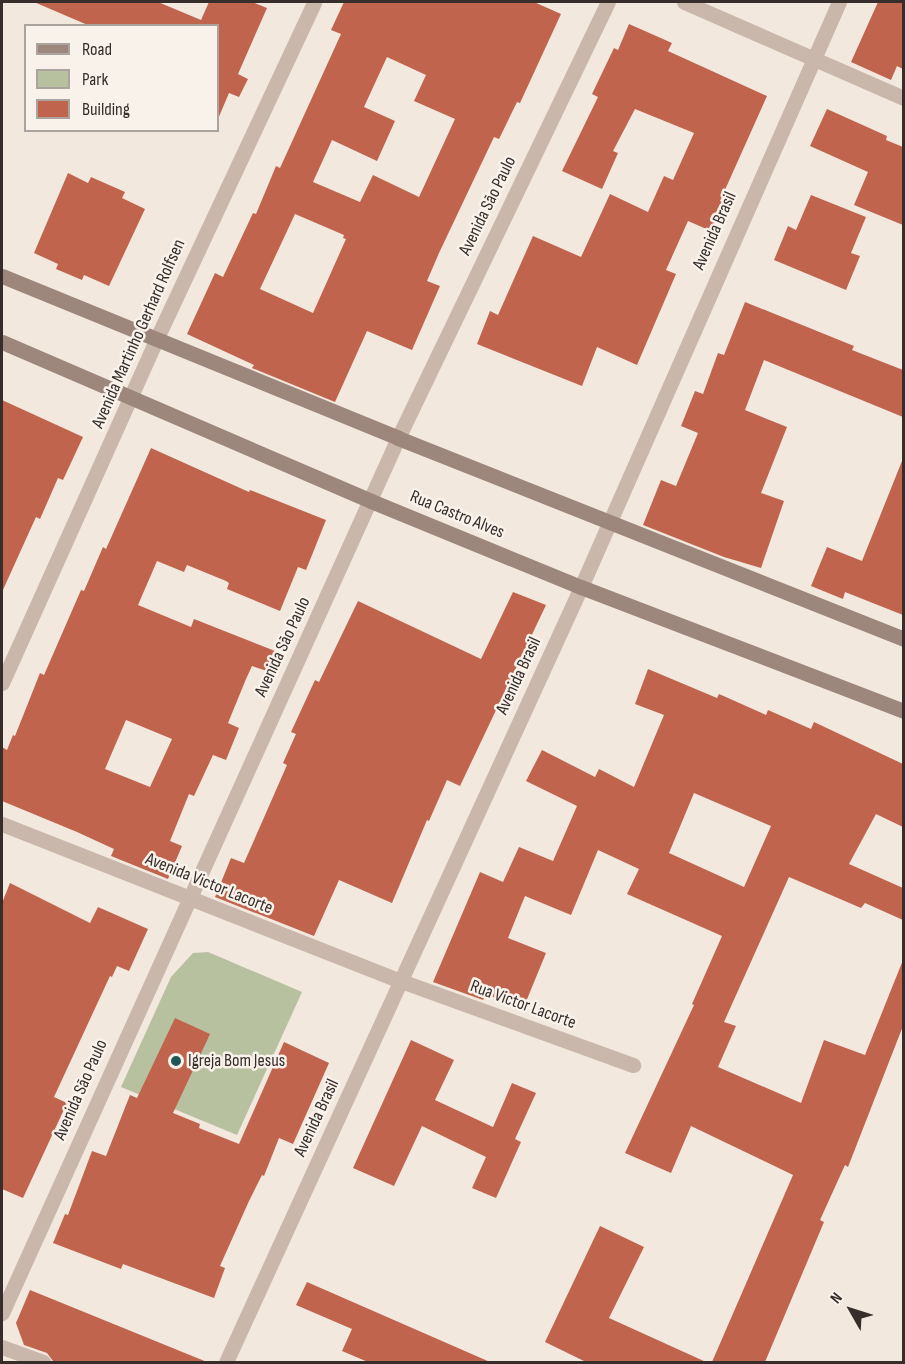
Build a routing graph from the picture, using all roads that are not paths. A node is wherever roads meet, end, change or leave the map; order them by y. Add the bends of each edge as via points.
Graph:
1 (314, 2) edge
2 (608, 2) edge
3 (684, 2) edge
4 (839, 2) edge
5 (813, 57) junction
6 (903, 98) edge
7 (2, 276) edge
8 (156, 339) junction
9 (2, 342) edge
10 (131, 399) junction
11 (398, 438) junction
12 (371, 501) junction
13 (608, 522) junction
14 (581, 587) junction
15 (903, 639) edge
16 (2, 683) edge
17 (903, 711) edge
18 (2, 824) edge
19 (189, 897) junction
20 (401, 981) junction
21 (633, 1065) dead end
22 (2, 1313) edge
23 (2, 1347) edge
24 (43, 1362) edge
25 (226, 1362) edge

1 - 8 street, Avenida Martinho Gerhard Rolfsen
2 - 11 street, Avenida São Paulo
3 - 5 street
4 - 5 street, Avenida Brasil
5 - 6 street
5 - 13 street, Avenida Brasil
7 - 8 main road
8 - 10 street, Avenida Martinho Gerhard Rolfsen
8 - 11 main road
9 - 10 main road, Rua Castro Alves
10 - 12 main road, Rua Castro Alves
10 - 16 street, Avenida Martinho Gerhard Rolfsen
11 - 12 street, Avenida São Paulo
11 - 13 main road
12 - 14 main road, Rua Castro Alves
12 - 19 street, Avenida São Paulo
13 - 14 street, Avenida Brasil
13 - 15 main road
14 - 17 main road, Rua Castro Alves
14 - 20 street, Avenida Brasil
18 - 19 street, Avenida Victor Lacorte
19 - 20 street, Avenida Victor Lacorte
19 - 22 street, Avenida São Paulo
20 - 21 street, Rua Victor Lacorte
20 - 25 street, Avenida Brasil
23 - 24 street

